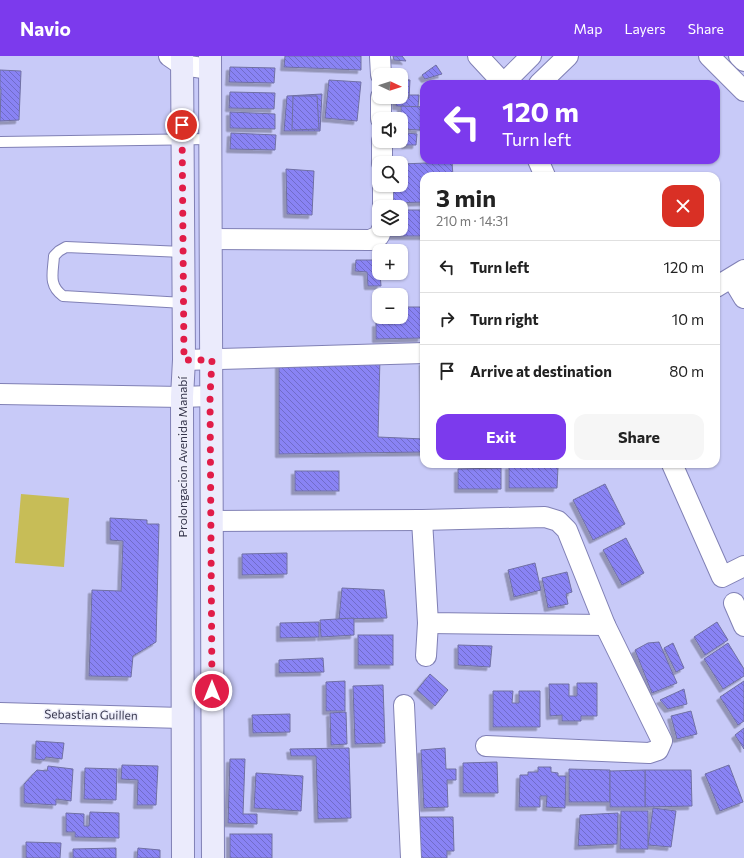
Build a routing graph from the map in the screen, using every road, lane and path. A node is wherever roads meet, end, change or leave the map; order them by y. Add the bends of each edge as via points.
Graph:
1 (478, 56) edge
2 (531, 56) edge
3 (568, 56) edge
4 (709, 56) edge
5 (739, 56) edge
6 (178, 59) edge
7 (744, 61) edge
8 (210, 62) edge
9 (500, 80) edge
10 (508, 80) edge
11 (543, 80) edge
12 (744, 91) edge
13 (210, 139) junction
14 (183, 140) junction
15 (0, 142) edge
16 (379, 236) edge
17 (211, 239) junction
18 (183, 252) junction
19 (731, 278) edge
20 (744, 298) edge
21 (184, 303) junction
22 (420, 353) edge
23 (184, 360) junction
24 (212, 360) junction
25 (0, 394) edge
26 (210, 396) junction
27 (182, 397) junction
28 (674, 468) edge
29 (422, 520) junction
30 (211, 521) junction
31 (744, 566) edge
32 (734, 603) dead end
33 (428, 623) junction
34 (605, 626) junction
35 (744, 626) edge
36 (426, 656) dead end
37 (404, 705) dead end
38 (0, 713) edge
39 (182, 718) junction
40 (486, 746) dead end
41 (183, 858) edge
42 (213, 858) edge
43 (411, 858) edge

1 - 9 street
2 - 10 street
3 - 11 street
4 - 12 street
5 - 7 street
6 - 8 street
6 - 14 main road, Prolongacion Avenida Manabí
8 - 13 main road
13 - 14 lane
13 - 17 main road
14 - 15 lane
14 - 18 main road, Prolongacion Avenida Manabí
16 - 17 street via 370,240
17 - 24 main road
18 - 21 main road, Prolongacion Avenida Manabí
18 - 21 lane via 66,247 54,256 52,281 57,292 63,296
19 - 20 street
21 - 23 main road, Prolongacion Avenida Manabí
22 - 24 street
23 - 24 street
23 - 27 main road, Prolongacion Avenida Manabí
24 - 26 main road
25 - 27 street
26 - 27 street
26 - 30 main road
27 - 39 main road, Prolongacion Avenida Manabí
28 - 31 street via 722,577
29 - 30 street
29 - 33 street
29 - 34 street via 545,517 558,520 567,530
30 - 42 main road
32 - 35 street
33 - 34 street
33 - 36 street
34 - 40 street via 662,741 658,750 649,753
37 - 43 street
38 - 39 street, Sebastian Guillen
39 - 41 main road, Prolongacion Avenida Manabí

